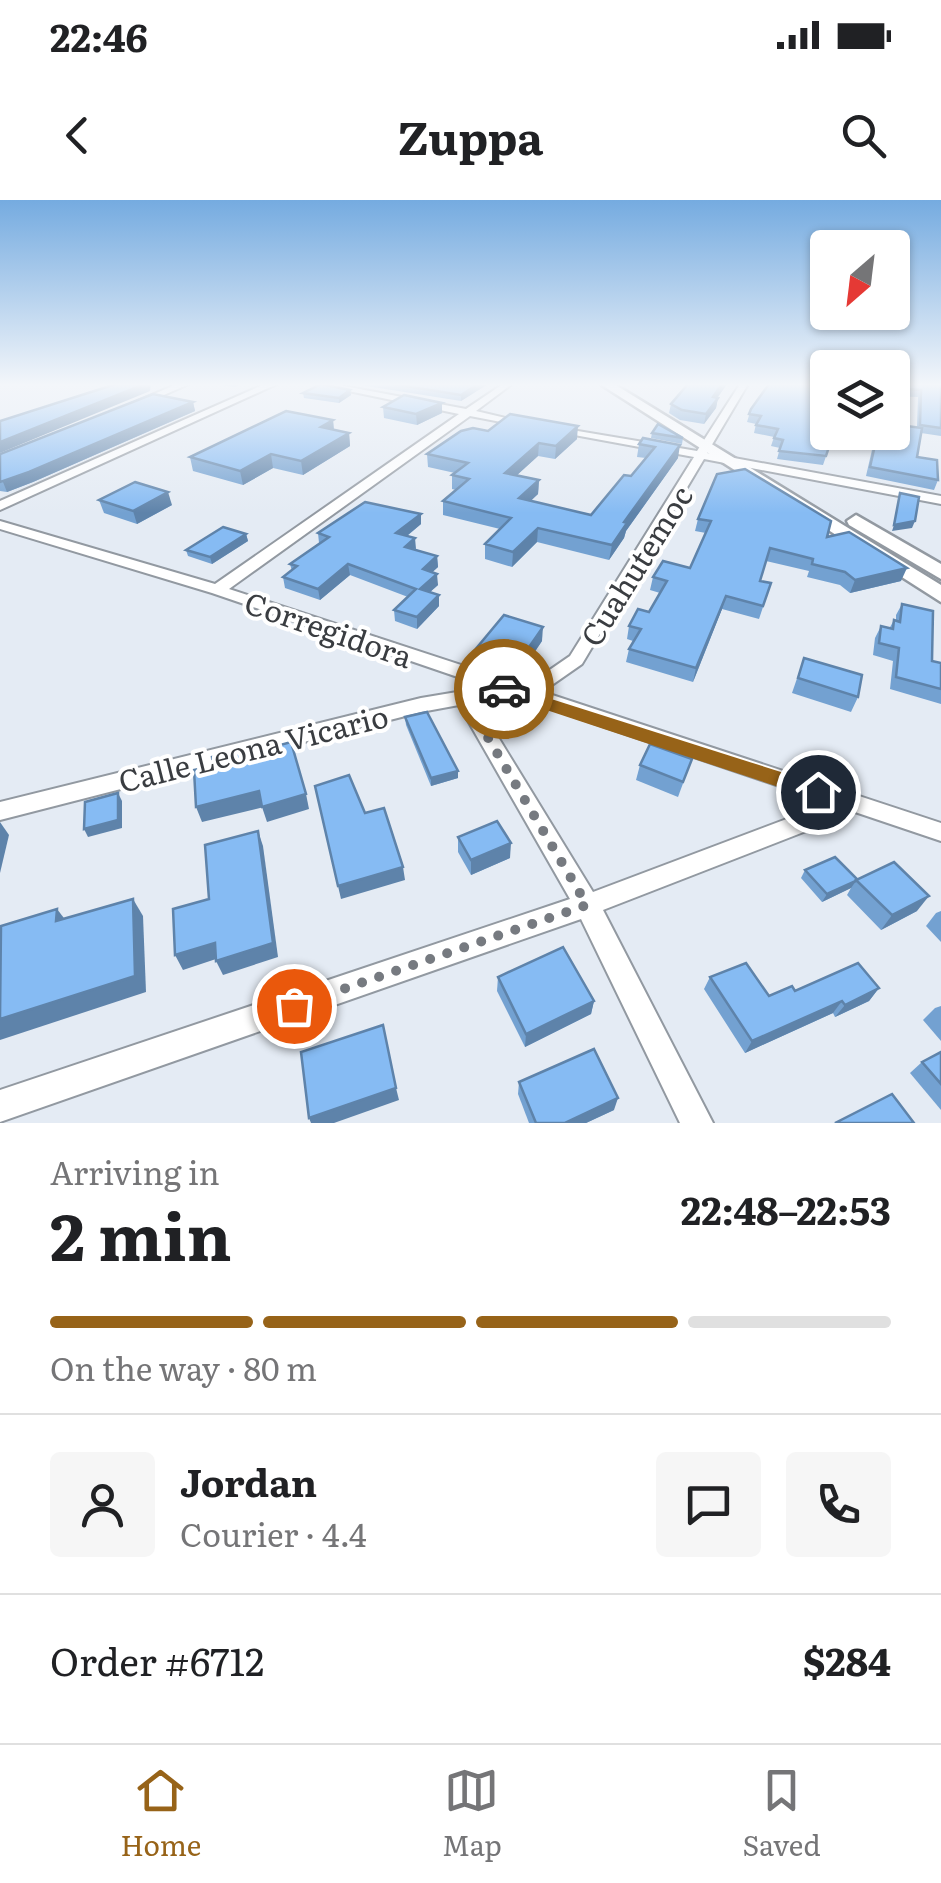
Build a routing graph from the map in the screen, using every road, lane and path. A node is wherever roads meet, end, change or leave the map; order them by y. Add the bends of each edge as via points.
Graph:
1 (176, 427) edge
2 (446, 427) edge
3 (566, 427) edge
4 (676, 427) edge
5 (682, 427) edge
6 (719, 427) edge
7 (708, 447) junction
8 (726, 460) junction
9 (766, 467) junction
10 (941, 500) edge
11 (0, 506) edge
12 (0, 525) edge
13 (941, 574) edge
14 (217, 590) junction
15 (941, 596) edge
16 (507, 689) junction
17 (464, 697) junction
18 (852, 804) junction
19 (0, 811) edge
20 (941, 832) edge
21 (587, 905) junction
22 (0, 1106) edge
23 (696, 1123) edge

1 - 11 street
2 - 14 street
3 - 7 street
4 - 7 main road
5 - 7 main road
6 - 7 street, Cuahutemoc
7 - 8 main road
7 - 9 main road
7 - 16 street, Cuahutemoc via 576,660 542,683
8 - 9 street
8 - 15 main road
9 - 10 street
9 - 13 main road
12 - 14 street, Corregidora
14 - 16 street, Corregidora
16 - 17 street, Calle Leona Vicario
16 - 18 street, Corregidora
17 - 19 street, Calle Leona Vicario
17 - 21 street
18 - 20 street, Corregidora
18 - 21 street
21 - 22 street
21 - 23 street

